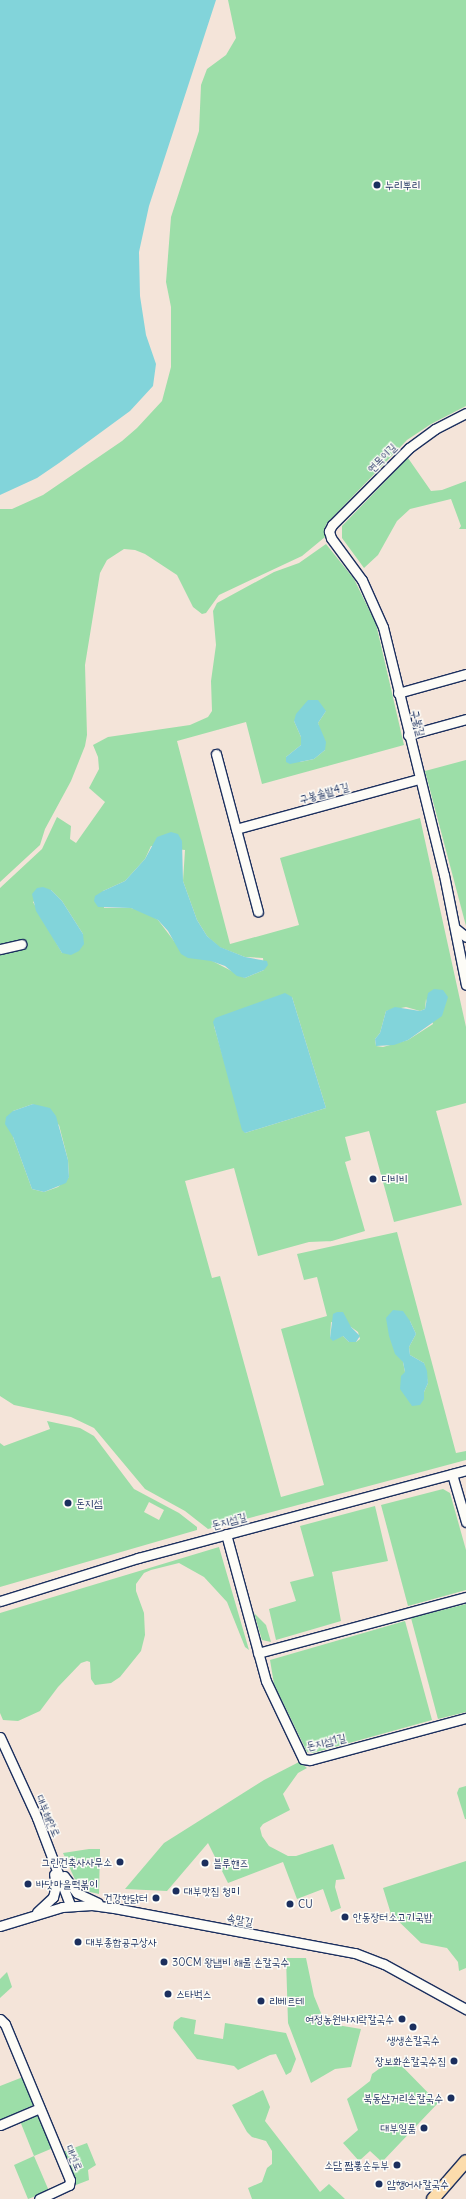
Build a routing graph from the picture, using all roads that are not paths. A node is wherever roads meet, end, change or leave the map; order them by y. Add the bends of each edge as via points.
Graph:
1 (466, 413) edge
2 (330, 535) joint
3 (466, 674) edge
4 (398, 693) junction
5 (466, 719) edge
6 (408, 735) junction
7 (216, 754) dead end
8 (419, 780) junction
9 (236, 829) junction
10 (258, 912) dead end
11 (455, 928) junction
12 (466, 937) edge
13 (21, 944) dead end
14 (0, 949) edge
15 (466, 985) edge
16 (466, 1470) edge
17 (452, 1474) junction
18 (466, 1522) edge
19 (226, 1534) junction
20 (466, 1597) edge
21 (0, 1600) edge
22 (258, 1653) junction
23 (466, 1718) edge
24 (0, 1737) edge
25 (37, 1818) junction
26 (42, 1832) junction
27 (70, 1905) junction
28 (104, 1906) junction
29 (34, 1914) junction
30 (0, 1926) edge
31 (466, 2009) edge
32 (0, 2019) edge
33 (40, 2108) junction
34 (0, 2125) edge
35 (466, 2161) edge
36 (466, 2173) edge
37 (39, 2199) edge
38 (434, 2199) edge
39 (444, 2199) edge

1 - 2 street, 연목이길 via 427,434 402,454 332,525
2 - 4 street, 구봉길 via 362,580 377,609
3 - 4 street
4 - 6 street, 구봉길
5 - 6 street
6 - 8 street, 구봉길
7 - 9 street
8 - 9 street, 구봉솔밭4길
8 - 11 street, 구봉길
9 - 10 street
11 - 12 street
11 - 15 street, 구봉길
13 - 14 street
16 - 17 street, 돈지섬길
17 - 18 street
17 - 19 street, 돈지섬길
19 - 21 street, 돈지섬길
19 - 22 street, 돈지섬1길
20 - 22 street
22 - 23 street, 돈지섬1길 via 271,1693 302,1757 306,1760
24 - 25 street, 대부해안로
25 - 26 street, 대부해안로
25 - 28 street via 43,1824 63,1876 71,1887 82,1897
26 - 27 street, 대부해안로
26 - 29 street via 56,1886 50,1900
27 - 28 street, 속말길
27 - 29 street, 속말길
28 - 31 street, 속말길 via 355,1954 402,1973
29 - 30 street, 속말길
32 - 33 street, 대선로 via 6,2024
33 - 34 street
33 - 37 street, 대선로 via 71,2183
35 - 38 main road
36 - 39 main road

